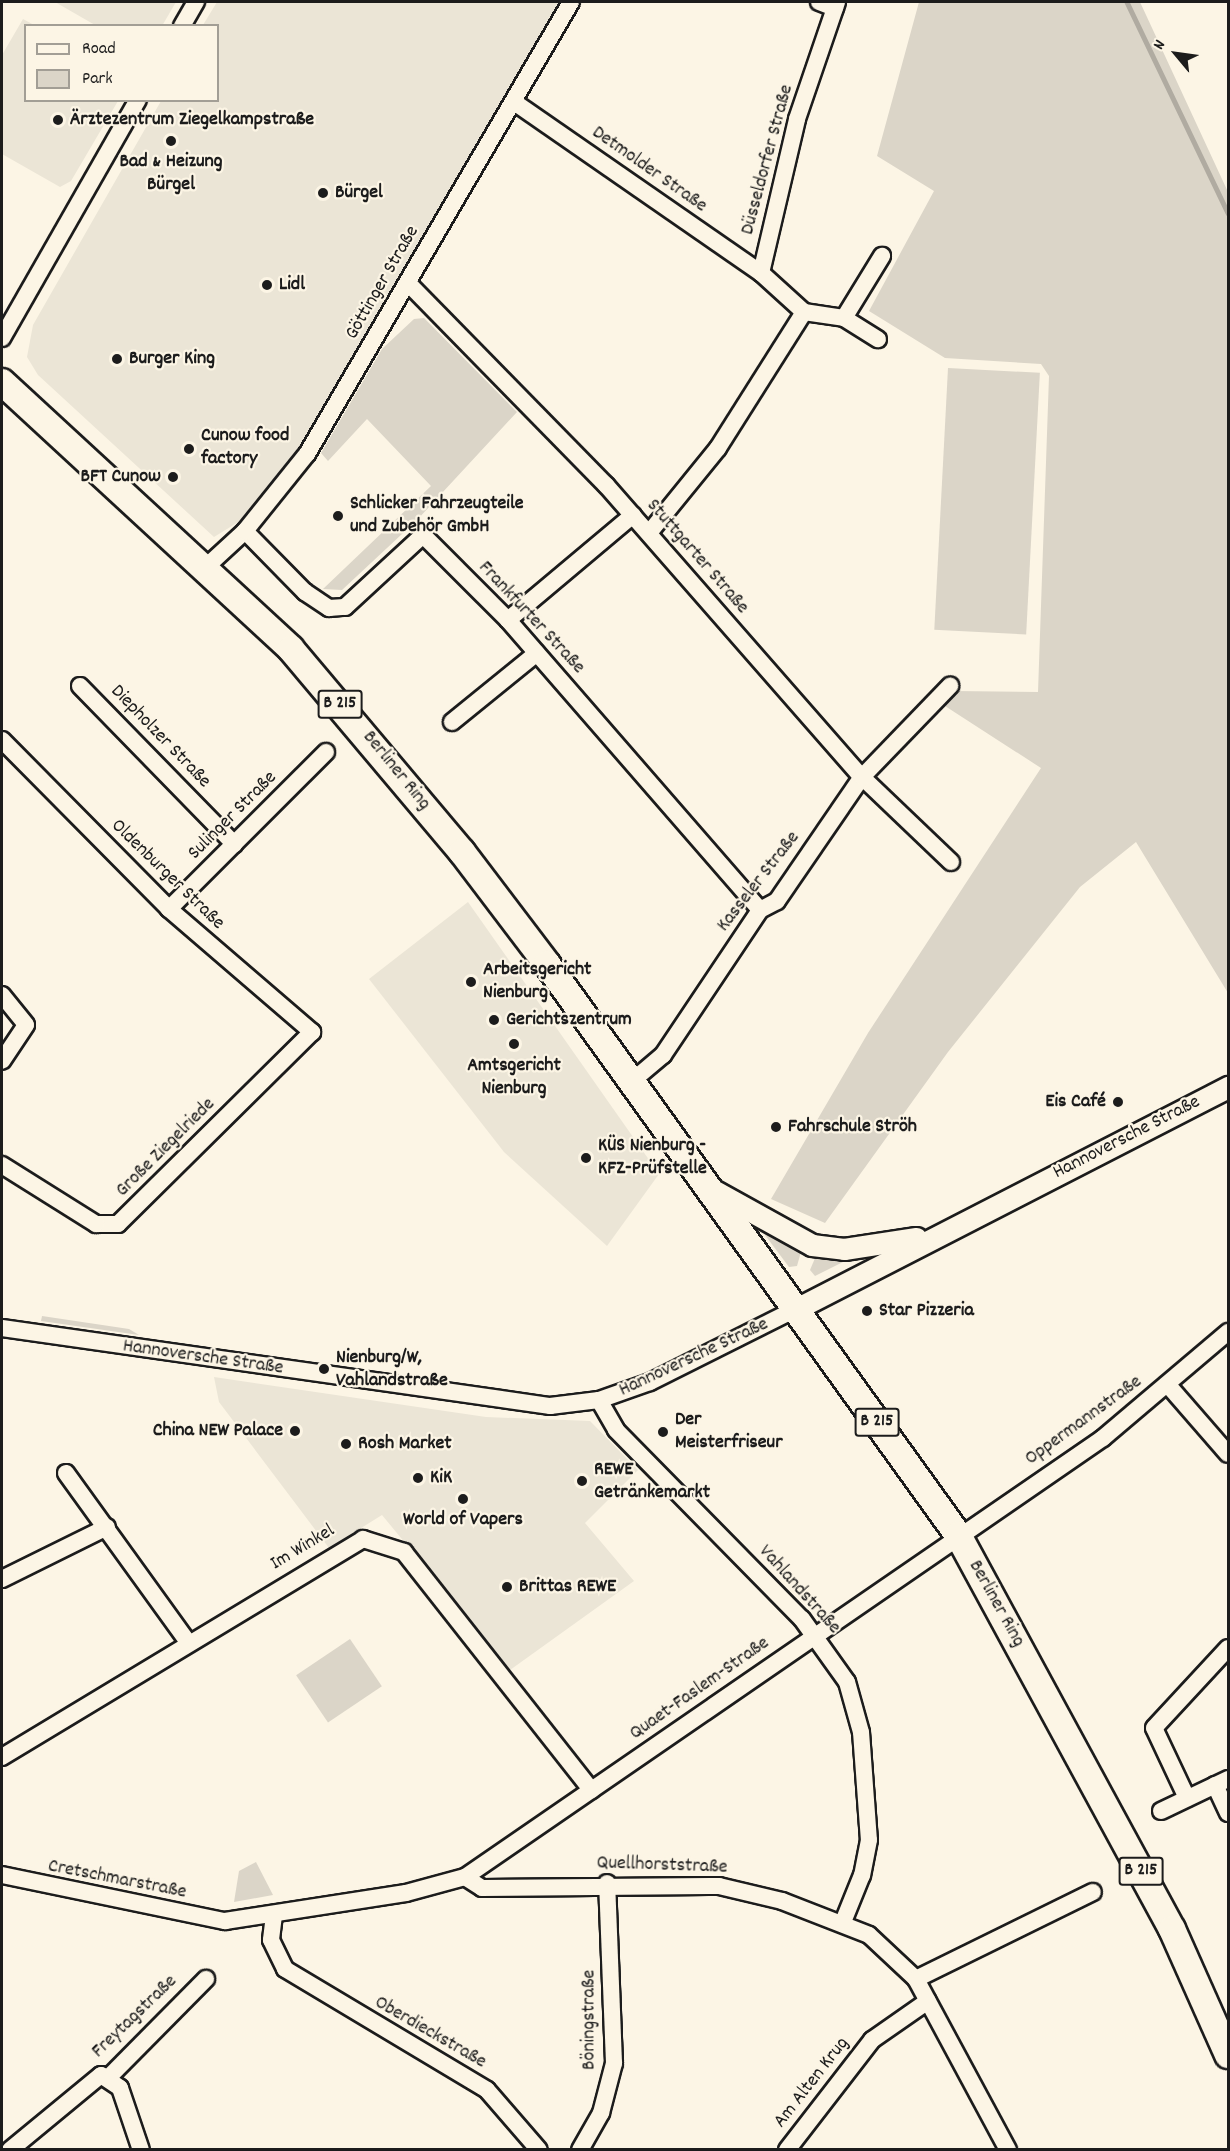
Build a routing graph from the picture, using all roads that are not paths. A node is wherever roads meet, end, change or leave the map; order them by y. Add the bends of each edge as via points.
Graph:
1 (196, 2) edge
2 (572, 2) edge
3 (819, 2) edge
4 (836, 5) edge
5 (183, 24) edge
6 (137, 102) edge
7 (514, 102) junction
8 (882, 256) dead end
9 (761, 273) junction
10 (408, 283) junction
11 (804, 312) junction
12 (844, 318) junction
13 (2, 338) edge
14 (878, 339) dead end
15 (2, 382) edge
16 (633, 515) junction
17 (245, 531) junction
18 (649, 533) junction
19 (206, 567) junction
20 (508, 620) junction
21 (537, 653) junction
22 (80, 686) dead end
23 (950, 686) dead end
24 (452, 722) dead end
25 (2, 740) edge
26 (326, 752) dead end
27 (862, 777) junction
28 (234, 844) junction
29 (951, 862) dead end
30 (169, 909) junction
31 (760, 910) junction
32 (2, 995) edge
33 (312, 1032) joint
34 (2, 1061) edge
35 (631, 1082) junction
36 (1228, 1087) edge
37 (2, 1165) edge
38 (708, 1187) junction
39 (930, 1236) junction
40 (796, 1310) junction
41 (2, 1328) edge
42 (1228, 1332) edge
43 (1168, 1385) junction
44 (599, 1400) junction
45 (1228, 1454) edge
46 (66, 1473) dead end
47 (107, 1527) junction
48 (958, 1535) junction
49 (2, 1579) edge
50 (814, 1635) junction
51 (187, 1641) junction
52 (1228, 1648) edge
53 (2, 1757) edge
54 (1222, 1782) edge
55 (591, 1790) junction
56 (1187, 1798) junction
57 (1161, 1811) dead end
58 (1228, 1813) edge
59 (2, 1875) edge
60 (465, 1877) junction
61 (607, 1883) junction
62 (1093, 1892) dead end
63 (274, 1915) junction
64 (843, 1922) junction
65 (206, 1979) dead end
66 (916, 1979) junction
67 (928, 2001) junction
68 (1228, 2055) edge
69 (109, 2077) junction
70 (10, 2150) edge
71 (141, 2150) edge
72 (539, 2150) edge
73 (580, 2150) edge
74 (787, 2150) edge
75 (1008, 2150) edge

1 - 5 street
2 - 7 street, Göttinger Straße
3 - 4 street
4 - 9 street, Düsseldorfer Straße via 797,119
6 - 13 street
7 - 9 street, Detmolder Straße
7 - 10 street, Göttinger Straße
8 - 12 street
9 - 11 street
10 - 16 street, Stuttgarter Straße
10 - 17 street, Göttinger Straße via 308,454
11 - 12 street
11 - 18 street via 718,448
12 - 14 street
15 - 19 main road, Berliner Ring / B 215
16 - 18 street, Stuttgarter Straße
16 - 20 street
17 - 19 street, Göttinger Straße
17 - 20 street, Frankfurter Straße via 305,592 329,608 345,607 423,535
18 - 27 street, Stuttgarter Straße
19 - 35 main road, Berliner Ring / B 215 via 291,648 374,744 462,852
20 - 21 street, Frankfurter Straße
21 - 24 street
21 - 31 street, Frankfurter Straße
22 - 28 street, Diepholzer Straße
23 - 27 street, Kasseler Straße
25 - 30 street, Oldenburger Straße
26 - 28 street, Sulinger Straße
27 - 29 street, Stuttgarter Straße
27 - 31 street, Kasseler Straße via 777,901
28 - 30 street, Sulinger Straße
30 - 33 street, Oldenburger Straße
31 - 35 street, Kasseler Straße via 663,1055
32 - 34 street via 26,1025
33 - 37 street, Große Ziegelriede via 118,1224 96,1224
35 - 38 main road, Berliner Ring / B 215
36 - 39 street, Hannoversche Straße
38 - 39 street, Berliner Ring via 812,1245 844,1249
38 - 40 main road, Berliner Ring / B 215
39 - 40 street, Hannoversche Straße
40 - 44 street, Hannoversche Straße via 670,1373
40 - 48 main road, Berliner Ring / B 215
41 - 44 street, Hannoversche Straße via 483,1399 550,1406
42 - 43 street, Oppermannstraße
43 - 45 street
43 - 48 street, Oppermannstraße via 1103,1438
44 - 50 street, Vahlandstraße via 616,1430
46 - 47 street
47 - 49 street
47 - 51 street
48 - 50 street, Quaet-Faslem-Straße
48 - 68 main road, Berliner Ring / B 215 via 1172,1929
50 - 55 street, Quaet-Faslem-Straße
50 - 64 street, Vahlandstraße via 853,1696 864,1753 868,1853
51 - 53 street, Im Winkel
51 - 55 street, Im Winkel via 346,1546 363,1539 385,1542 404,1552
52 - 56 street via 1154,1728
54 - 56 street
54 - 58 street
55 - 60 street, Quaet-Faslem-Straße
56 - 57 street
59 - 63 street, Cretschmarstraße via 225,1921
60 - 61 street, Quellhorststraße via 482,1888
60 - 63 street, Quaet-Faslem-Straße
61 - 64 street, Quellhorststraße via 719,1886
61 - 73 street, Böningstraße via 614,2063 604,2104
62 - 66 street
63 - 72 street, Oberdieckstraße via 272,1940 285,1969 487,2090
64 - 66 street, Quellhorststraße via 893,1953
65 - 69 street, Freytagstraße
66 - 67 street, Quellhorststraße
67 - 74 street, Am Alten Krug via 872,2040
67 - 75 street, Quellhorststraße
69 - 70 street, Freytagstraße via 93,2077
69 - 71 street via 120,2088

